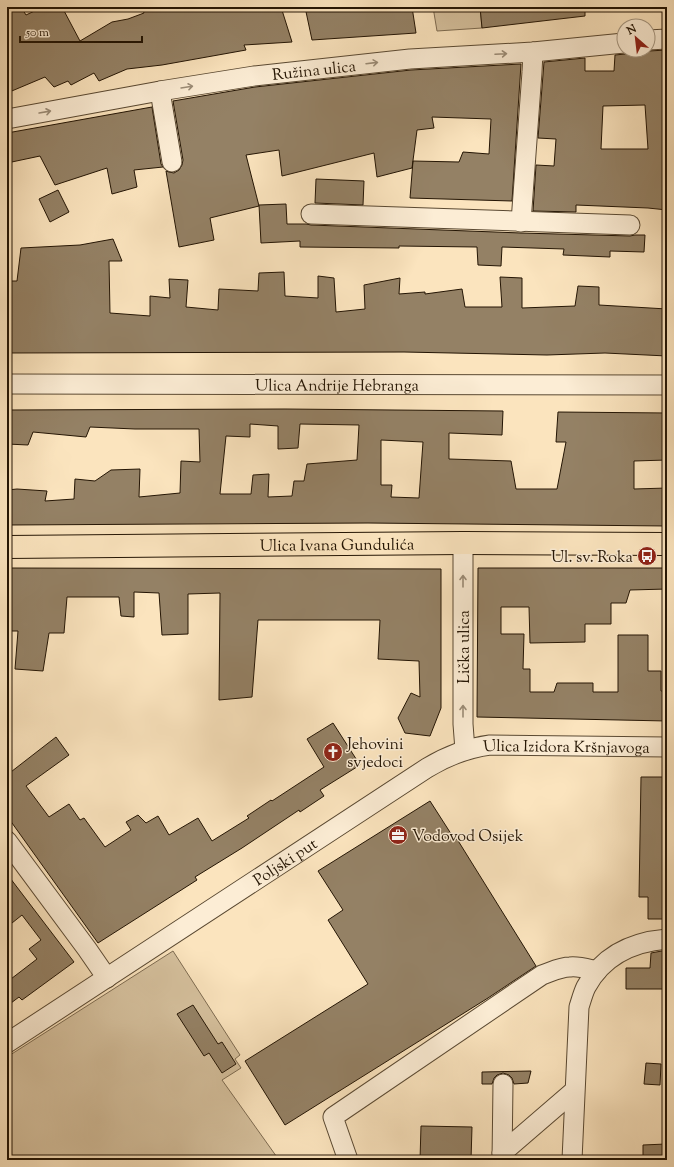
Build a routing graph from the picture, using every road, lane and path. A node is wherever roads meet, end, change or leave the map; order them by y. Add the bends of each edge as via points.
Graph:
1 (667, 39) edge
2 (656, 40) edge
3 (616, 44) edge
4 (533, 52) junction
5 (160, 91) junction
6 (7, 119) edge
7 (172, 162) dead end
8 (311, 214) dead end
9 (522, 222) junction
10 (630, 225) dead end
11 (7, 384) edge
12 (667, 385) edge
13 (463, 543) junction
14 (667, 544) edge
15 (7, 547) edge
16 (667, 747) edge
17 (465, 750) junction
18 (7, 841) edge
19 (667, 939) edge
20 (597, 971) junction
21 (107, 978) junction
22 (7, 1043) edge
23 (502, 1084) dead end
24 (574, 1090) junction
25 (502, 1156) edge
26 (348, 1160) edge
27 (572, 1160) edge

1 - 2 street
3 - 4 street, Ružina ulica
5 -> 4 street, Ružina ulica via 254,76 410,59
4 - 9 street
6 -> 5 street, Ružina ulica
5 - 7 street
8 - 9 street
9 - 10 street
11 - 12 street, Ulica Andrije Hebranga
13 - 14 main road, Ulica Ivana Gundulića
13 - 15 main road, Ulica Ivana Gundulića
17 -> 13 street, Lička ulica
16 - 17 street, Ulica Izidora Kršnjavoga via 490,745
17 - 21 street, Poljski put via 427,768
18 - 21 street
19 - 20 street via 631,946 613,955
20 - 24 street via 586,988 579,1007
20 - 26 street via 570,966 542,976 333,1117
21 - 22 street, Poljski put
23 - 25 street
24 - 25 street
24 - 27 street

